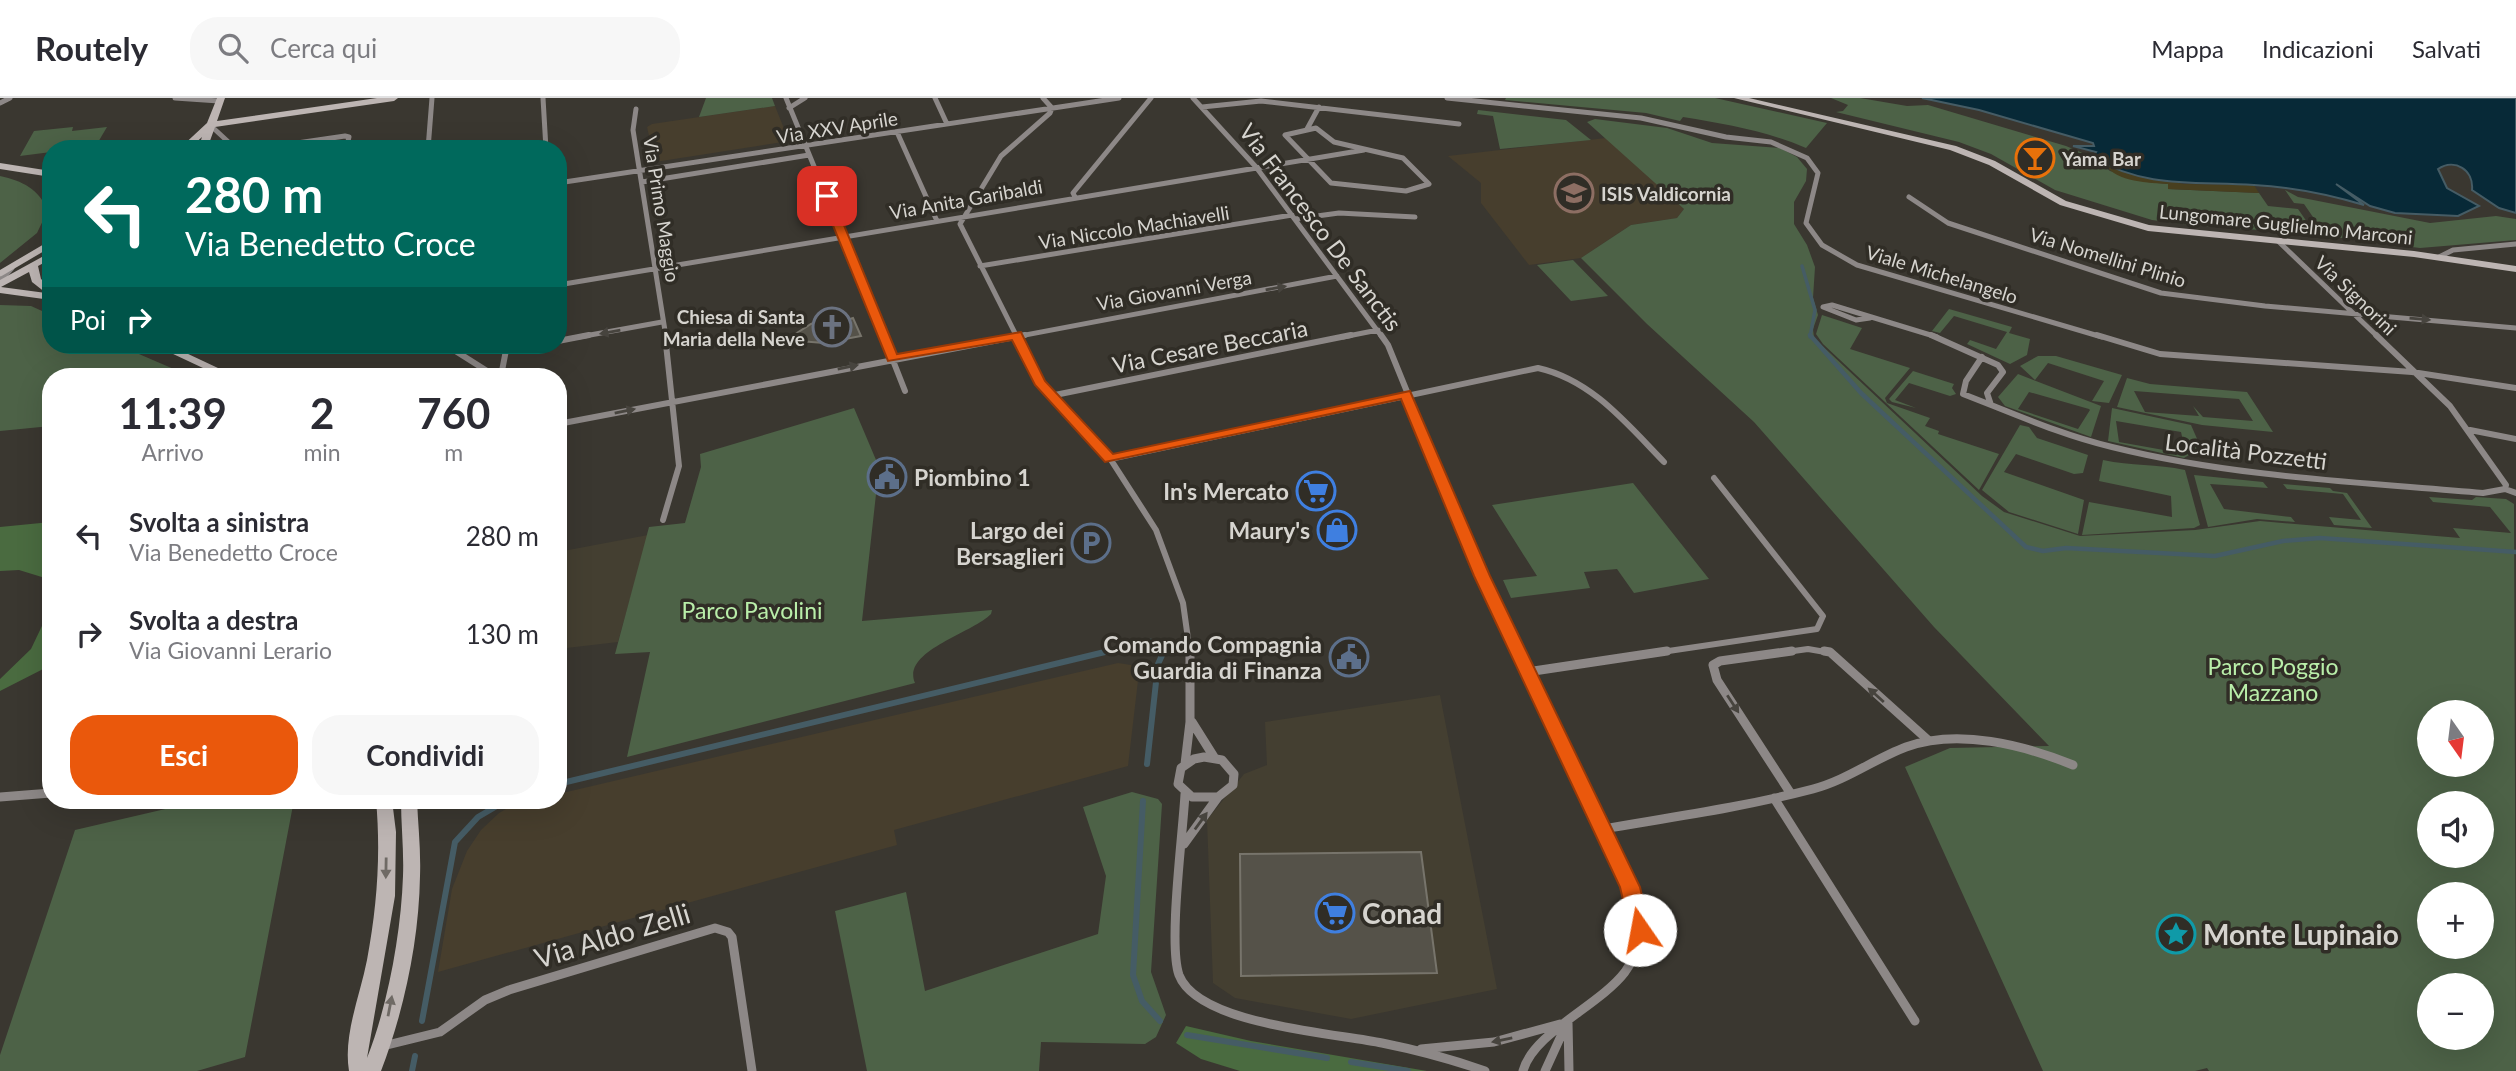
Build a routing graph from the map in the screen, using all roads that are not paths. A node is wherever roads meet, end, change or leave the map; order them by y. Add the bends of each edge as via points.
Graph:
1 (10, 98) edge
2 (175, 98) edge
3 (394, 98) edge
4 (432, 98) edge
5 (543, 98) edge
6 (786, 98) edge
7 (805, 98) edge
8 (934, 98) edge
9 (1043, 98) edge
10 (1119, 98) edge
11 (1151, 98) edge
12 (1193, 98) edge
13 (1447, 98) edge
14 (1738, 98) edge
15 (220, 100) edge
16 (0, 103) edge
17 (1202, 107) junction
18 (1319, 107) junction
19 (789, 108) junction
20 (1052, 108) junction
21 (636, 109) dead end
22 (947, 124) junction
23 (1459, 124) dead end
24 (211, 125) junction
25 (1307, 129) junction
26 (897, 132) junction
27 (194, 138) joint
28 (190, 140) edge
29 (205, 140) edge
30 (227, 140) edge
31 (319, 140) edge
32 (347, 140) edge
33 (429, 140) edge
34 (545, 140) edge
35 (804, 146) junction
36 (1364, 150) junction
37 (809, 155) junction
38 (1306, 159) junction
39 (0, 165) edge
40 (42, 165) edge
41 (1255, 167) junction
42 (640, 171) junction
43 (42, 172) edge
44 (567, 182) edge
45 (642, 182) junction
46 (1075, 197) junction
47 (1909, 197) dead end
48 (965, 215) junction
49 (1293, 217) junction
50 (1415, 217) dead end
51 (937, 221) junction
52 (845, 236) junction
53 (2278, 241) junction
54 (2516, 244) edge
55 (42, 248) edge
56 (2439, 257) junction
57 (42, 260) edge
58 (18, 263) junction
59 (33, 265) junction
60 (980, 267) junction
61 (656, 268) junction
62 (2516, 269) edge
63 (0, 274) edge
64 (1337, 276) junction
65 (0, 283) edge
66 (567, 283) edge
67 (42, 285) edge
68 (0, 290) edge
69 (42, 295) edge
70 (20, 296) junction
71 (0, 298) edge
72 (2352, 313) junction
73 (1870, 318) junction
74 (662, 322) junction
75 (2516, 328) edge
76 (1378, 330) junction
77 (1016, 335) junction
78 (567, 339) edge
79 (180, 354) edge
80 (460, 354) edge
81 (1982, 357) junction
82 (893, 359) junction
83 (211, 368) edge
84 (482, 368) edge
85 (2412, 372) junction
86 (2516, 388) edge
87 (905, 391) dead end
88 (1406, 394) junction
89 (1050, 396) junction
90 (674, 401) junction
91 (1992, 405) junction
92 (567, 422) edge
93 (2470, 430) junction
94 (2516, 439) edge
95 (1110, 459) junction
96 (1664, 462) dead end
97 (1714, 478) dead end
98 (2505, 489) junction
99 (2516, 494) edge
100 (663, 520) dead end
101 (1527, 672) junction
102 (1192, 721) junction
103 (1928, 740) junction
104 (1214, 757) junction
105 (1185, 764) junction
106 (2073, 765) dead end
107 (42, 794) edge
108 (1185, 794) junction
109 (1791, 794) junction
110 (0, 797) edge
111 (1218, 797) junction
112 (1773, 797) junction
113 (385, 809) edge
114 (409, 809) edge
115 (1603, 829) junction
116 (1184, 844) junction
117 (1568, 1021) junction
118 (1915, 1021) dead end
119 (382, 1046) junction
120 (1413, 1050) junction
121 (359, 1071) edge
122 (371, 1071) edge
123 (752, 1071) edge
124 (1485, 1071) edge
125 (1522, 1071) edge
126 (1545, 1071) edge
127 (1569, 1071) edge

1 - 16 street
2 - 15 street
3 - 24 street
4 - 33 street
5 - 34 street
6 - 19 street
7 - 19 street
8 - 22 street
9 - 20 street
10 - 20 street, Via XXV Aprile
11 - 46 street via 1073,193
12 - 17 street, Via Francesco De Sanctis
13 - 85 street, Viale Michelangelo via 1641,118 1785,145 1807,158 1818,173 1806,223 1814,238 1832,253 1876,272 2146,351
14 - 53 street, Lungomare Guglielmo Marconi via 1953,148 1992,163 2063,204 2124,222 2169,232
15 - 24 street
17 - 18 street via 1252,100
17 - 41 street, Via Francesco De Sanctis
18 - 23 street
18 - 25 street
19 - 35 street
20 - 22 street, Via XXV Aprile
20 - 48 street via 1001,156
21 - 42 street, Via Primo Maggio via 633,130
22 - 26 street, Via XXV Aprile
24 - 27 street
24 - 29 street
24 - 30 street
25 - 36 street via 1320,130 1334,142
25 - 38 street via 1285,135
26 - 35 street, Via XXV Aprile
26 - 51 street
27 - 28 street
31 - 32 street via 347,136
35 - 37 street
35 - 42 street, Via XXV Aprile
36 - 38 street, Via Anita Garibaldi
36 - 38 street via 1403,158 1429,184 1406,191 1336,184
37 - 45 street
37 - 52 street
38 - 41 street, Via Anita Garibaldi
39 - 40 street
39 - 43 street
41 - 46 street, Via Anita Garibaldi
41 - 49 street, Via Francesco De Sanctis
42 - 44 street, Via XXV Aprile
42 - 45 street, Via Primo Maggio
45 - 61 street, Via Primo Maggio
46 - 48 street, Via Anita Garibaldi
47 - 72 street, Via Nomellini Plinio via 1948,223 2161,293
48 - 51 street, Via Anita Garibaldi
48 - 60 street via 961,231
49 - 50 street, Via Niccolo Machiavelli via 1339,213
49 - 60 street, Via Niccolo Machiavelli
49 - 64 street, Via Francesco De Sanctis
51 - 52 street, Via Anita Garibaldi
52 - 61 street, Via Anita Garibaldi
52 - 82 street
53 - 56 street, Lungomare Guglielmo Marconi
53 - 72 street, Via Signorini
54 - 56 street via 2453,250
55 - 58 street
56 - 62 street, Lungomare Guglielmo Marconi
57 - 59 street
58 - 63 street
58 - 65 street
59 - 65 street
59 - 67 street via 33,275
60 - 77 street
61 - 66 street, Via Anita Garibaldi
61 - 74 street, Via Primo Maggio
64 - 76 street, Via Francesco De Sanctis
77 -> 64 street, Via Giovanni Verga
68 - 70 street
69 - 70 street
70 - 71 street
72 -> 75 street, Via Nomellini Plinio
72 - 85 street, Via Signorini
73 - 73 street via 1832,305 1823,307 1856,320
73 - 81 street via 1943,339
74 -> 78 street
74 - 90 street, Via Primo Maggio
76 - 88 street, Via Francesco De Sanctis
76 - 89 street, Via Cesare Beccaria
77 - 82 street, Via Giovanni Verga
77 - 89 street
79 - 83 street
80 - 84 street
81 - 91 street via 2003,372 1987,393
81 - 91 street, Località Pozzetti via 1963,394
82 - 87 street
90 -> 82 street, Via Giovanni Verga
85 - 86 street, Viale Michelangelo
85 - 93 street
88 - 95 street
88 - 96 street via 1528,369 1559,371 1580,382
88 - 101 street, Via Francesco De Sanctis via 1457,520
89 - 95 street
92 -> 90 street, Via Giovanni Verga
90 - 100 street, Via Primo Maggio via 679,466
91 - 98 street, Località Pozzetti via 2091,444 2188,465 2483,492
93 - 94 street
93 - 98 street
95 - 102 street via 1141,502 1166,549 1180,589 1192,652
97 - 101 street via 1818,607 1823,616 1817,629
98 - 99 street, Località Pozzetti
101 - 115 street, Via Francesco De Sanctis
102 - 104 street
102 - 105 street
103 - 106 street via 2052,755
103 - 109 street via 1906,746 1842,780
103 -> 109 street via 1830,652 1808,649 1720,661 1713,665 1717,680
104 - 105 street
104 - 111 street via 1228,764 1234,774 1233,785
105 - 108 street via 1177,778
107 - 110 street
108 - 111 street via 1201,799
108 - 116 street
109 - 112 street
116 -> 111 street
112 - 115 street
112 - 118 street
113 -> 121 street via 382,927 356,1053
119 -> 114 street via 411,887
115 - 117 street, Via Francesco De Sanctis via 1630,887 1638,914 1639,944 1617,982
116 - 120 street via 1175,951 1176,966 1188,989 1205,1002 1241,1017
117 -> 120 street, Via Francesco De Sanctis via 1494,1042
117 - 125 street, Via Francesco De Sanctis via 1535,1049
117 - 126 street, Via Francesco De Sanctis
117 - 127 street
119 - 122 street
119 - 123 street, Via Aldo Zelli via 440,1032 485,1000 509,990 715,928 732,937
120 - 124 street

